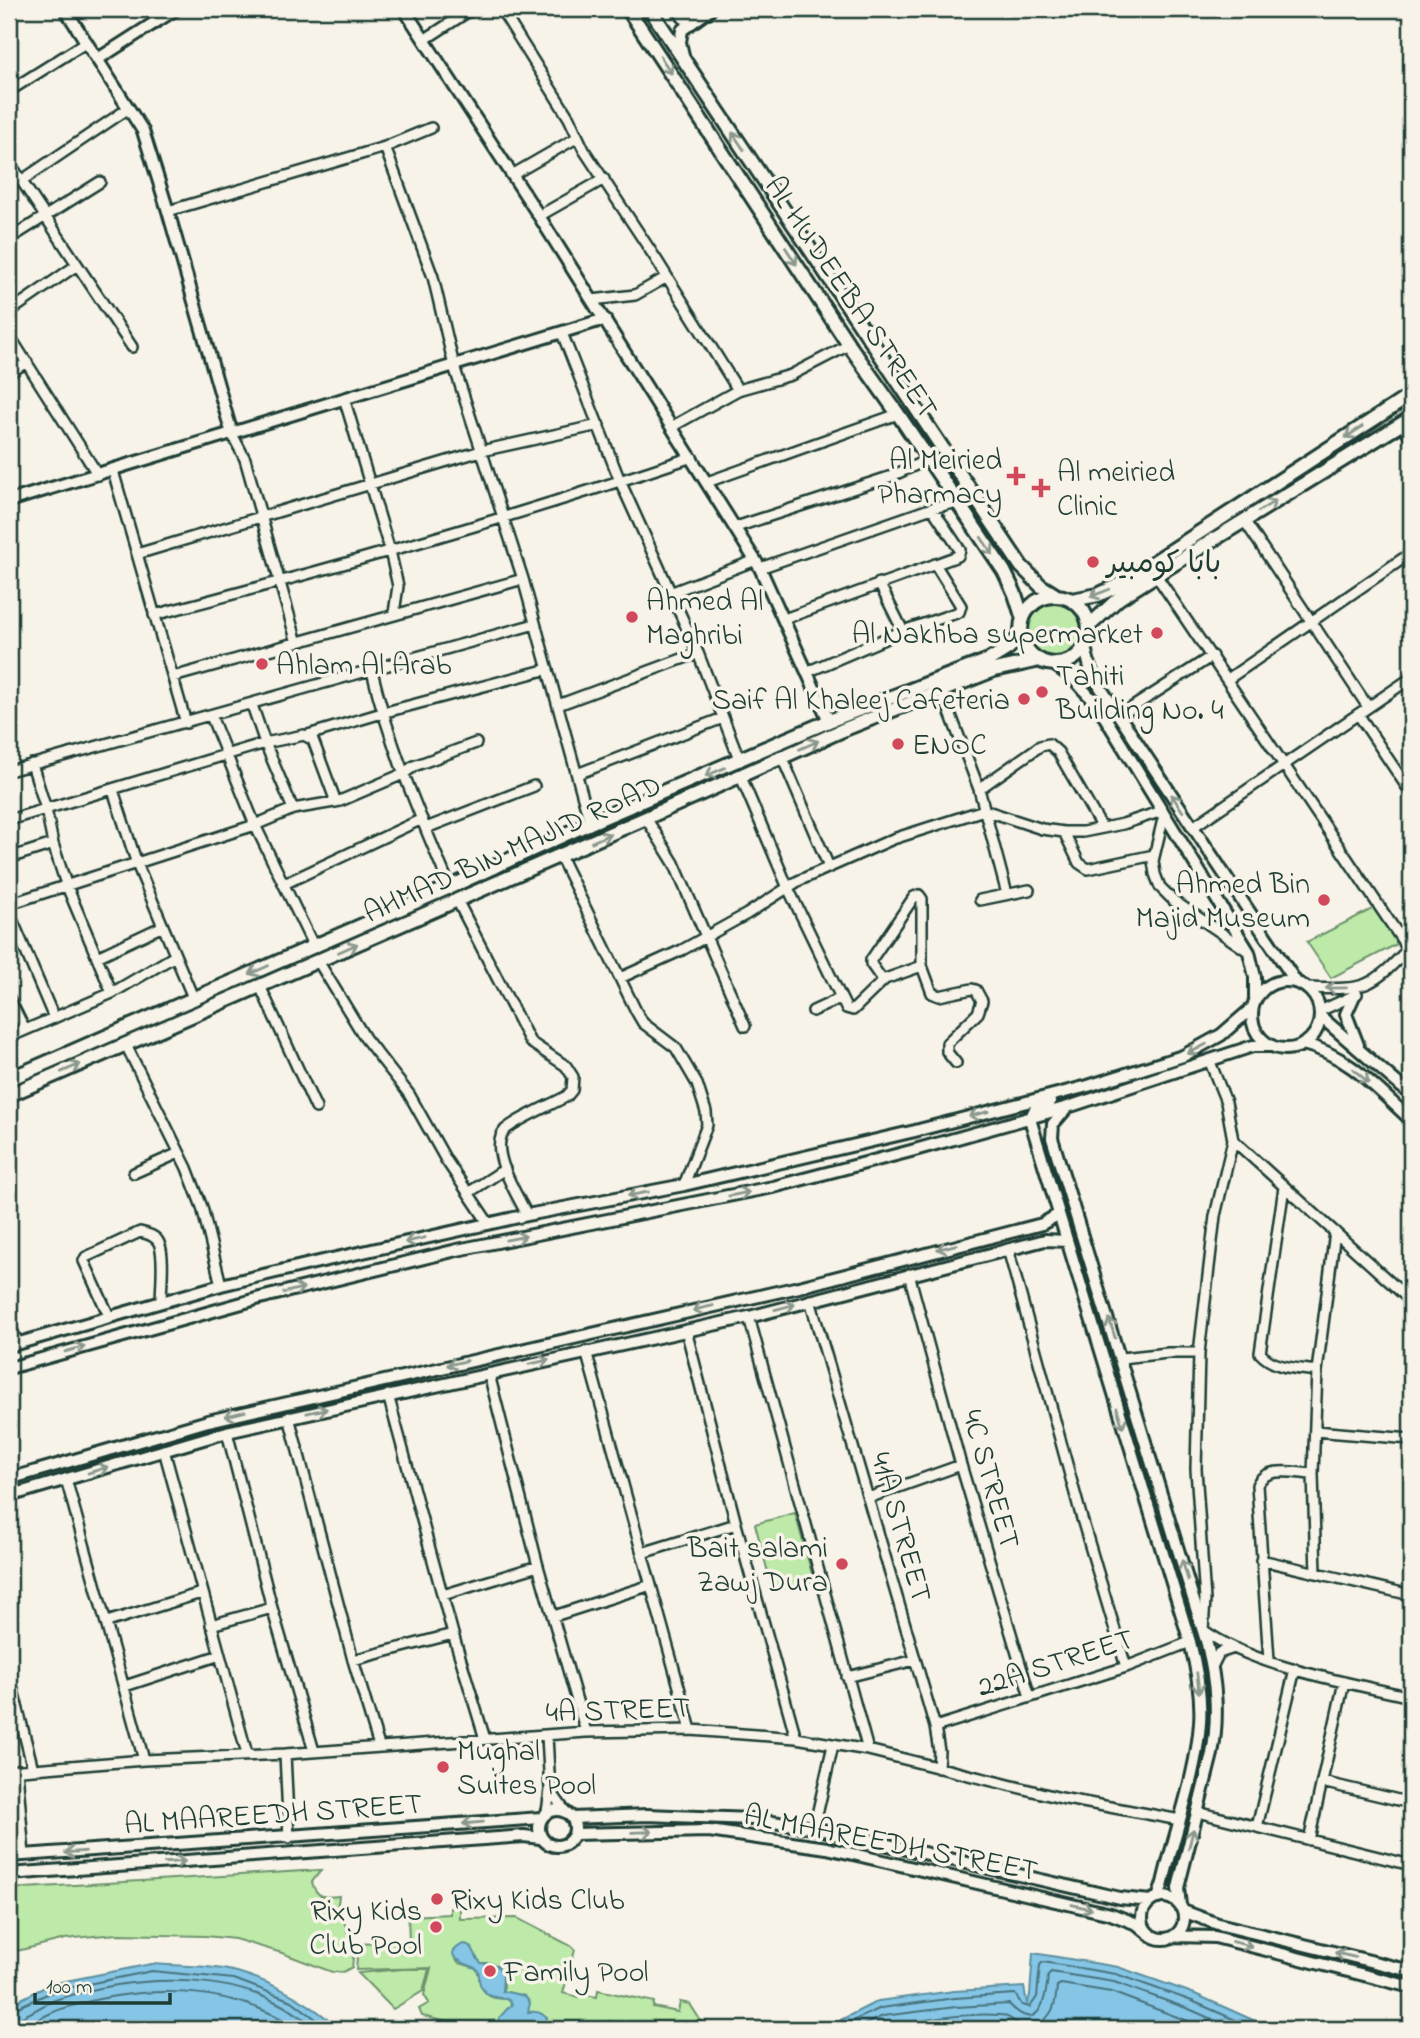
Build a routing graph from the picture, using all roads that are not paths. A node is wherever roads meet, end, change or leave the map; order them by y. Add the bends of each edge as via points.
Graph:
1 (65, 9) edge
2 (176, 9) edge
3 (404, 9) edge
4 (472, 9) edge
5 (501, 9) edge
6 (628, 9) edge
7 (650, 9) edge
8 (682, 9) edge
9 (707, 11) edge
10 (424, 40) junction
11 (87, 42) junction
12 (683, 58) junction
13 (98, 59) junction
14 (9, 92) edge
15 (129, 108) junction
16 (431, 128) dead end
17 (578, 137) junction
18 (385, 147) junction
19 (9, 162) edge
20 (512, 175) junction
21 (604, 179) junction
22 (21, 181) junction
23 (100, 182) dead end
24 (168, 211) junction
25 (45, 216) junction
26 (539, 216) junction
27 (9, 239) edge
28 (77, 265) junction
29 (667, 277) junction
30 (592, 300) junction
31 (9, 312) edge
32 (605, 319) junction
33 (562, 333) junction
34 (9, 335) edge
35 (849, 345) junction
36 (132, 346) dead end
37 (27, 362) junction
38 (454, 366) junction
39 (9, 373) edge
40 (738, 390) junction
41 (1411, 395) edge
42 (344, 398) junction
43 (898, 414) junction
44 (1406, 421) edge
45 (599, 425) junction
46 (673, 426) junction
47 (232, 434) junction
48 (1411, 438) edge
49 (481, 451) junction
50 (692, 457) junction
51 (929, 459) junction
52 (113, 471) junction
53 (98, 475) junction
54 (620, 481) junction
55 (707, 482) junction
56 (370, 484) junction
57 (9, 501) edge
58 (958, 502) junction
59 (932, 508) junction
60 (262, 517) junction
61 (503, 518) junction
62 (1244, 520) junction
63 (736, 527) junction
64 (390, 551) junction
65 (1411, 553) edge
66 (137, 554) junction
67 (758, 564) junction
68 (935, 564) junction
69 (1156, 575) junction
70 (523, 579) junction
71 (280, 582) junction
72 (880, 583) junction
73 (670, 593) junction
74 (1057, 596) junction
75 (1072, 600) junction
76 (394, 614) junction
77 (154, 615) junction
78 (784, 619) junction
79 (1023, 619) junction
80 (1314, 622) junction
81 (534, 624) junction
82 (1089, 626) junction
83 (902, 631) junction
84 (1022, 635) junction
85 (297, 643) junction
86 (1085, 647) junction
87 (698, 653) junction
88 (1212, 656) junction
89 (1047, 662) junction
90 (548, 669) junction
91 (372, 671) junction
92 (807, 672) junction
93 (173, 677) junction
94 (1411, 678) edge
95 (1228, 679) junction
96 (941, 689) junction
97 (252, 705) junction
98 (558, 705) junction
99 (1368, 707) junction
100 (382, 713) junction
101 (1358, 714) junction
102 (211, 716) junction
103 (1119, 716) junction
104 (723, 718) junction
105 (828, 721) junction
106 (186, 723) junction
107 (308, 735) junction
108 (265, 743) junction
109 (477, 744) dead end
110 (226, 756) junction
111 (782, 757) junction
112 (740, 761) junction
113 (32, 764) junction
114 (1284, 765) junction
115 (9, 771) edge
116 (403, 774) junction
117 (577, 774) junction
118 (741, 777) junction
119 (534, 786) dead end
120 (979, 789) junction
121 (113, 790) junction
122 (1411, 793) edge
123 (336, 802) junction
124 (293, 808) junction
125 (46, 809) junction
126 (984, 810) junction
127 (1163, 813) junction
128 (646, 818) junction
129 (422, 819) junction
130 (9, 820) edge
131 (590, 823) junction
132 (256, 825) junction
133 (1194, 827) junction
134 (426, 828) junction
135 (1102, 828) junction
136 (1064, 832) junction
137 (53, 844) junction
138 (1154, 855) junction
139 (560, 856) junction
140 (9, 858) edge
141 (137, 864) junction
142 (829, 867) junction
143 (66, 884) junction
144 (284, 884) junction
145 (450, 887) junction
146 (788, 888) junction
147 (1029, 890) dead end
148 (1007, 894) junction
149 (457, 900) junction
150 (980, 900) dead end
151 (9, 904) edge
152 (9, 912) edge
153 (163, 926) junction
154 (705, 937) junction
155 (313, 945) junction
156 (1410, 948) edge
157 (1249, 952) junction
158 (176, 956) junction
159 (97, 957) junction
160 (318, 961) junction
161 (922, 966) junction
162 (620, 978) junction
163 (883, 981) junction
164 (1302, 985) junction
165 (1366, 985) junction
166 (260, 986) junction
167 (112, 992) junction
168 (1354, 996) junction
169 (9, 998) edge
170 (841, 998) junction
171 (194, 1000) junction
172 (1253, 1004) junction
173 (813, 1011) dead end
174 (1320, 1014) junction
175 (54, 1018) junction
176 (745, 1026) dead end
177 (25, 1030) junction
178 (9, 1037) edge
179 (1303, 1044) junction
180 (126, 1045) junction
181 (1272, 1046) junction
182 (1361, 1051) junction
183 (1210, 1062) junction
184 (956, 1063) dead end
185 (9, 1079) edge
186 (1088, 1086) junction
187 (9, 1095) edge
188 (1411, 1095) edge
189 (1068, 1107) junction
190 (316, 1108) dead end
191 (1030, 1119) junction
192 (1411, 1120) edge
193 (1233, 1140) junction
194 (179, 1153) junction
195 (1045, 1167) junction
196 (505, 1169) junction
197 (134, 1173) dead end
198 (684, 1185) junction
199 (1284, 1187) junction
200 (468, 1194) junction
201 (1074, 1209) junction
202 (1059, 1214) junction
203 (527, 1216) junction
204 (489, 1224) junction
205 (1015, 1231) junction
206 (1335, 1232) junction
207 (1067, 1241) junction
208 (1008, 1249) junction
209 (973, 1258) junction
210 (909, 1274) junction
211 (1077, 1279) junction
212 (221, 1285) junction
213 (810, 1300) junction
214 (1411, 1301) edge
215 (161, 1302) junction
216 (109, 1316) junction
217 (749, 1317) junction
218 (9, 1324) edge
219 (686, 1330) junction
220 (13, 1344) edge
221 (586, 1351) junction
222 (1199, 1353) junction
223 (1122, 1363) junction
224 (9, 1368) edge
225 (1317, 1371) junction
226 (489, 1374) junction
227 (388, 1395) junction
228 (289, 1417) junction
229 (1315, 1431) junction
230 (227, 1432) junction
231 (1411, 1439) edge
232 (164, 1450) junction
233 (961, 1465) junction
234 (1313, 1474) junction
235 (9, 1479) edge
236 (66, 1479) junction
237 (9, 1496) edge
238 (868, 1498) junction
239 (736, 1524) junction
240 (642, 1553) junction
241 (1261, 1560) junction
242 (538, 1566) junction
243 (1316, 1573) junction
244 (651, 1585) junction
245 (201, 1592) junction
246 (443, 1595) junction
247 (1411, 1595) edge
248 (272, 1608) junction
249 (554, 1616) junction
250 (107, 1622) junction
251 (211, 1625) junction
252 (1203, 1630) junction
253 (453, 1634) junction
254 (1190, 1642) junction
255 (1234, 1648) junction
256 (220, 1655) junction
257 (353, 1660) junction
258 (915, 1660) junction
259 (1269, 1660) junction
260 (1126, 1667) junction
261 (1212, 1667) junction
262 (1295, 1669) junction
263 (9, 1674) edge
264 (847, 1677) junction
265 (1344, 1682) junction
266 (125, 1686) junction
267 (1030, 1697) junction
268 (1411, 1698) edge
269 (934, 1727) junction
270 (691, 1730) junction
271 (586, 1732) junction
272 (547, 1736) junction
273 (796, 1738) junction
274 (485, 1739) junction
275 (379, 1745) junction
276 (833, 1745) junction
277 (868, 1750) junction
278 (314, 1751) junction
279 (247, 1754) junction
280 (285, 1754) junction
281 (144, 1760) junction
282 (938, 1768) junction
283 (33, 1769) junction
284 (13, 1771) edge
285 (1322, 1783) junction
286 (550, 1790) junction
287 (1411, 1803) edge
288 (1197, 1812) junction
289 (544, 1815) junction
290 (568, 1815) junction
291 (1180, 1820) junction
292 (1257, 1827) junction
293 (814, 1828) junction
294 (574, 1834) junction
295 (289, 1838) junction
296 (540, 1838) junction
297 (1309, 1840) junction
298 (24, 1855) junction
299 (9, 1856) edge
300 (1411, 1865) edge
301 (9, 1874) edge
302 (1155, 1899) junction
303 (1181, 1908) junction
304 (1149, 1934) junction
305 (1175, 1936) junction
306 (1411, 1971) edge
307 (1411, 1987) edge

1 - 11 street
2 - 13 street
3 - 10 street
4 - 10 street
5 - 17 street
6 -> 35 main road, AL HUDEEBA STREET
7 - 12 main road, AL HUDEEBA STREET
8 - 9 street via 687,20
9 - 12 street via 682,30
10 - 20 street
11 - 13 street
11 - 14 street
74 -> 12 main road, AL HUDEEBA STREET via 1021,566
13 - 15 street
15 - 22 street
15 - 24 street via 143,131
16 - 18 street
17 - 20 street
17 - 21 street
18 - 24 street
18 - 38 street via 433,277
19 - 22 street
20 - 26 street
21 - 26 street
21 - 29 street
22 - 25 street
23 - 25 street
24 - 47 street
25 - 27 street
25 - 28 street
26 - 30 street
28 - 31 street
28 - 36 street
29 - 30 street via 635,295
29 - 40 street
30 - 32 street
32 - 33 street
32 - 46 street
33 - 38 street
33 - 45 street
34 - 37 street
35 - 40 street via 791,375
35 - 43 main road, AL HUDEEBA STREET
37 - 39 street
37 - 53 street
38 - 42 street
38 - 49 street
40 - 46 street
41 -> 75 main road via 1117,586
42 - 47 street
42 - 56 street
43 - 51 main road, AL HUDEEBA STREET
43 - 55 street
44 - 48 street
62 -> 44 main road
45 - 49 street
45 - 54 street
46 - 50 street
47 - 52 street
47 - 60 street via 245,459
49 - 56 street
49 - 61 street
50 - 54 street
50 - 55 street
51 - 58 main road, AL HUDEEBA STREET
51 - 63 street via 892,476
52 - 53 street
52 - 66 street
53 - 57 street
54 - 61 street
54 - 73 street
55 - 63 street
56 - 60 street
56 - 64 street
58 - 59 street
58 -> 79 main road, AL HUDEEBA STREET via 1004,571
59 - 67 street
59 - 68 street via 960,550 958,556
60 - 66 street
60 - 71 street
61 - 64 street
61 - 70 street
62 - 69 main road
62 - 80 street
63 - 67 street
64 - 71 street
64 - 76 street via 398,586
65 - 80 street
66 - 77 street
67 - 73 street
67 - 78 street
68 - 72 street
68 - 83 street via 961,610
69 - 82 main road via 1118,599
69 - 88 street
70 - 76 street
70 - 81 street
71 - 77 street
71 - 85 street
72 - 78 street
72 - 83 street
73 - 87 street
74 - 75 main road
74 - 79 main road via 1033,604
75 - 82 main road
76 - 85 street
77 - 93 street
78 - 92 street
79 - 84 main road
80 - 95 street
80 - 99 street
81 - 90 street
81 - 91 street
82 - 86 main road
83 - 92 street
84 - 89 main road via 1025,645
84 - 105 main road, AHMAD BIN MAJID ROAD via 989,660
85 - 93 street
86 - 89 main road via 1066,662
86 - 103 street via 1094,677
87 - 98 street
87 - 104 street
88 - 95 street
88 - 103 street
89 - 96 main road, AHMAD BIN MAJID ROAD via 994,670
89 - 127 street via 1073,678 1090,696
90 - 98 street
90 - 100 street
91 - 97 street
91 - 100 street
92 - 105 street
93 - 106 street
94 - 99 street
95 - 114 street
111 -> 96 main road, AHMAD BIN MAJID ROAD
96 - 120 street
97 - 102 street
97 - 108 street
98 - 117 street
99 - 101 street
100 - 107 street
100 - 116 street
101 - 114 street
101 - 122 street
102 - 106 street
102 - 110 street
133 -> 103 street
104 - 112 street
104 - 117 street
105 - 112 main road, AHMAD BIN MAJID ROAD
106 - 113 street
107 - 108 street
107 - 123 street
108 - 110 street
108 - 124 street
109 - 116 street
110 - 121 street
110 - 132 street
111 - 118 main road, AHMAD BIN MAJID ROAD
111 - 142 street
112 -> 131 main road, AHMAD BIN MAJID ROAD
113 - 115 street
113 - 125 street
114 - 133 street
114 - 156 street
116 - 123 street
116 - 129 street
117 - 131 street
118 - 128 main road, AHMAD BIN MAJID ROAD
118 - 146 street
119 - 134 street
120 - 126 street
120 - 135 street via 1049,744
121 - 125 street
121 - 141 street
123 - 124 street
124 - 132 street
125 - 130 street
125 - 137 street
126 - 136 street via 1042,830
126 - 142 street via 893,839
126 - 148 street
127 - 135 street
127 - 138 street
127 - 157 street
139 -> 128 main road, AHMAD BIN MAJID ROAD
128 - 154 street via 674,863
129 - 134 street
129 - 144 street
131 - 145 main road, AHMAD BIN MAJID ROAD
132 - 141 street
132 - 144 street
133 - 164 street
134 - 145 street
135 - 136 street
136 - 138 street via 1079,863 1088,869
137 - 140 street
137 - 143 street
138 - 157 street via 1155,874 1164,892
139 - 149 main road, AHMAD BIN MAJID ROAD
139 - 162 street
141 - 143 street
141 - 153 street
142 - 146 street
143 - 151 street
143 - 159 street
144 - 155 street
145 - 155 main road, AHMAD BIN MAJID ROAD
146 - 154 street
146 - 170 street
147 - 148 street
148 - 150 street
160 -> 149 main road, AHMAD BIN MAJID ROAD
149 - 196 street via 530,1042 566,1066 573,1077 567,1096 503,1132 498,1147
152 - 175 street
153 - 158 street
153 - 159 street
154 - 162 street
154 - 176 street
155 -> 171 main road, AHMAD BIN MAJID ROAD
156 - 165 street via 1383,976
157 - 172 street via 1255,977
158 - 167 street
158 - 171 street
159 - 167 street
160 - 166 main road, AHMAD BIN MAJID ROAD
160 - 200 street via 365,1038 409,1094
161 - 163 street
161 - 163 street via 919,895 870,962
161 - 184 street via 933,995 972,989 980,995 978,1013 947,1043 947,1052
162 - 198 street via 643,1023 676,1048 697,1084 706,1112 707,1125
163 - 170 street via 853,1010 846,1008
165 -> 164 street via 1342,989
164 - 172 street via 1273,982
164 - 174 street via 1314,995
165 - 168 street
166 - 180 main road, AHMAD BIN MAJID ROAD
166 - 190 street
167 - 175 street
168 - 174 street
168 - 182 street via 1346,1014
169 - 177 street
170 - 173 street
171 - 185 main road, AHMAD BIN MAJID ROAD
172 - 181 street via 1255,1031
172 -> 186 street via 1221,1035 1183,1056
174 - 179 street via 1316,1031
174 - 182 street
175 - 177 street
177 - 178 street
179 - 181 street
179 -> 192 street via 1353,1068
187 -> 180 main road, AHMAD BIN MAJID ROAD
180 - 194 street
181 - 183 street via 1253,1046
182 - 188 street
183 - 189 street
183 - 193 street via 1226,1102
186 - 191 street via 1040,1106
186 -> 198 street
189 - 191 street
189 - 201 street via 1052,1131
191 - 195 street
224 -> 191 street via 457,1250 773,1186
193 - 199 street
193 - 222 street via 1215,1216
194 - 197 street
194 - 212 street via 202,1207
195 - 201 street via 1048,1162 1055,1166
195 - 202 street
196 - 200 street
196 - 203 street
198 -> 203 street
199 - 206 street
199 - 225 street via 1260,1353 1279,1366
200 - 204 street
223 -> 201 street
202 - 205 street
202 - 207 street
203 - 204 street
204 -> 212 street
205 - 209 street via 1014,1240 975,1251
205 -> 235 street via 799,1287 208,1420
206 - 214 street
206 - 225 street
207 - 208 street via 1051,1239
207 - 211 street
208 - 209 street
208 - 260 street
209 - 210 street
210 - 213 street
210 - 233 street, 4C STREET
211 - 223 street via 1083,1284 1108,1364 1116,1368
211 -> 254 street
212 - 215 street
217 -> 213 street
213 - 238 street, 41A STREET
215 - 216 street
215 - 216 street via 159,1241 140,1232 84,1261
216 - 220 street
217 - 219 street
217 - 264 street
218 - 220 street
219 - 221 street
219 - 239 street
226 -> 221 street
221 - 240 street
222 - 223 street via 1168,1353
222 - 252 street via 1196,1469
252 -> 223 street
225 - 229 street
226 - 227 street
226 - 242 street
228 -> 227 street
227 - 246 street
228 - 230 street
228 - 257 street
229 - 231 street
229 - 234 street
230 - 232 street
230 - 248 street
236 -> 232 street
232 - 245 street
233 - 238 street
233 - 267 street, 4C STREET
234 - 241 street via 1270,1472 1259,1480
234 - 243 street
236 - 237 street
236 - 250 street
238 - 258 street, 41A STREET
239 - 240 street
239 - 273 street
240 - 244 street
241 - 243 street
241 - 259 street
242 - 246 street
242 - 249 street
243 - 247 street
244 - 249 street
244 - 270 street
245 - 250 street
245 - 251 street
246 - 253 street
248 - 251 street
248 - 278 street
249 - 271 street
250 - 266 street
251 - 256 street
252 - 255 street
252 - 261 street
253 - 257 street
253 - 274 street
254 - 260 street, 22A STREET
254 -> 291 street via 1200,1691 1200,1723
255 - 259 street
255 - 261 street via 1219,1653
256 - 266 street
256 - 279 street
257 - 275 street
258 - 264 street
258 - 269 street, 41A STREET
259 - 262 street
260 - 267 street, 22A STREET
261 - 288 street via 1216,1732
262 - 265 street
262 - 292 street
263 - 283 street
264 - 277 street
265 - 268 street
265 - 285 street
266 - 281 street
267 - 269 street, 22A STREET
269 - 282 street, 41A STREET
270 - 271 street, 4A STREET
270 - 273 street, 4A STREET
271 - 272 street, 4A STREET
272 - 274 street, 4A STREET
272 - 286 street
273 - 276 street, 4A STREET
274 - 275 street, 4A STREET
275 - 278 street, 4A STREET
276 - 277 street, 4A STREET
276 - 293 street
277 - 282 street, 4A STREET
278 - 280 street, 4A STREET
279 - 280 street, 4A STREET
279 - 281 street, 4A STREET
280 - 295 street
281 - 283 street, 4A STREET
282 - 291 street, 4A STREET
283 - 284 street, 4A STREET
284 - 298 street
285 - 287 street
285 - 297 street
286 - 289 street
286 - 290 street
288 - 292 street
303 -> 288 street via 1178,1888
289 - 290 street via 555,1810
289 -> 295 street, AL MAAREEDH STREET
289 - 296 street
290 - 293 street, AL MAAREEDH STREET via 701,1816
290 - 294 street via 575,1824
291 - 302 street
292 - 297 street
293 - 302 street, AL MAAREEDH STREET via 1120,1898
294 - 296 street via 560,1846
294 -> 304 street, AL MAAREEDH STREET via 709,1831 827,1848 1111,1914
295 -> 298 street, AL MAAREEDH STREET
301 -> 296 street, AL MAAREEDH STREET
297 - 300 street
298 - 299 street, AL MAAREEDH STREET
302 - 303 street via 1168,1898
302 - 304 street via 1142,1915
303 - 305 street via 1183,1925
306 -> 303 street via 1218,1924
304 - 305 street via 1162,1939
305 -> 307 street via 1215,1937

